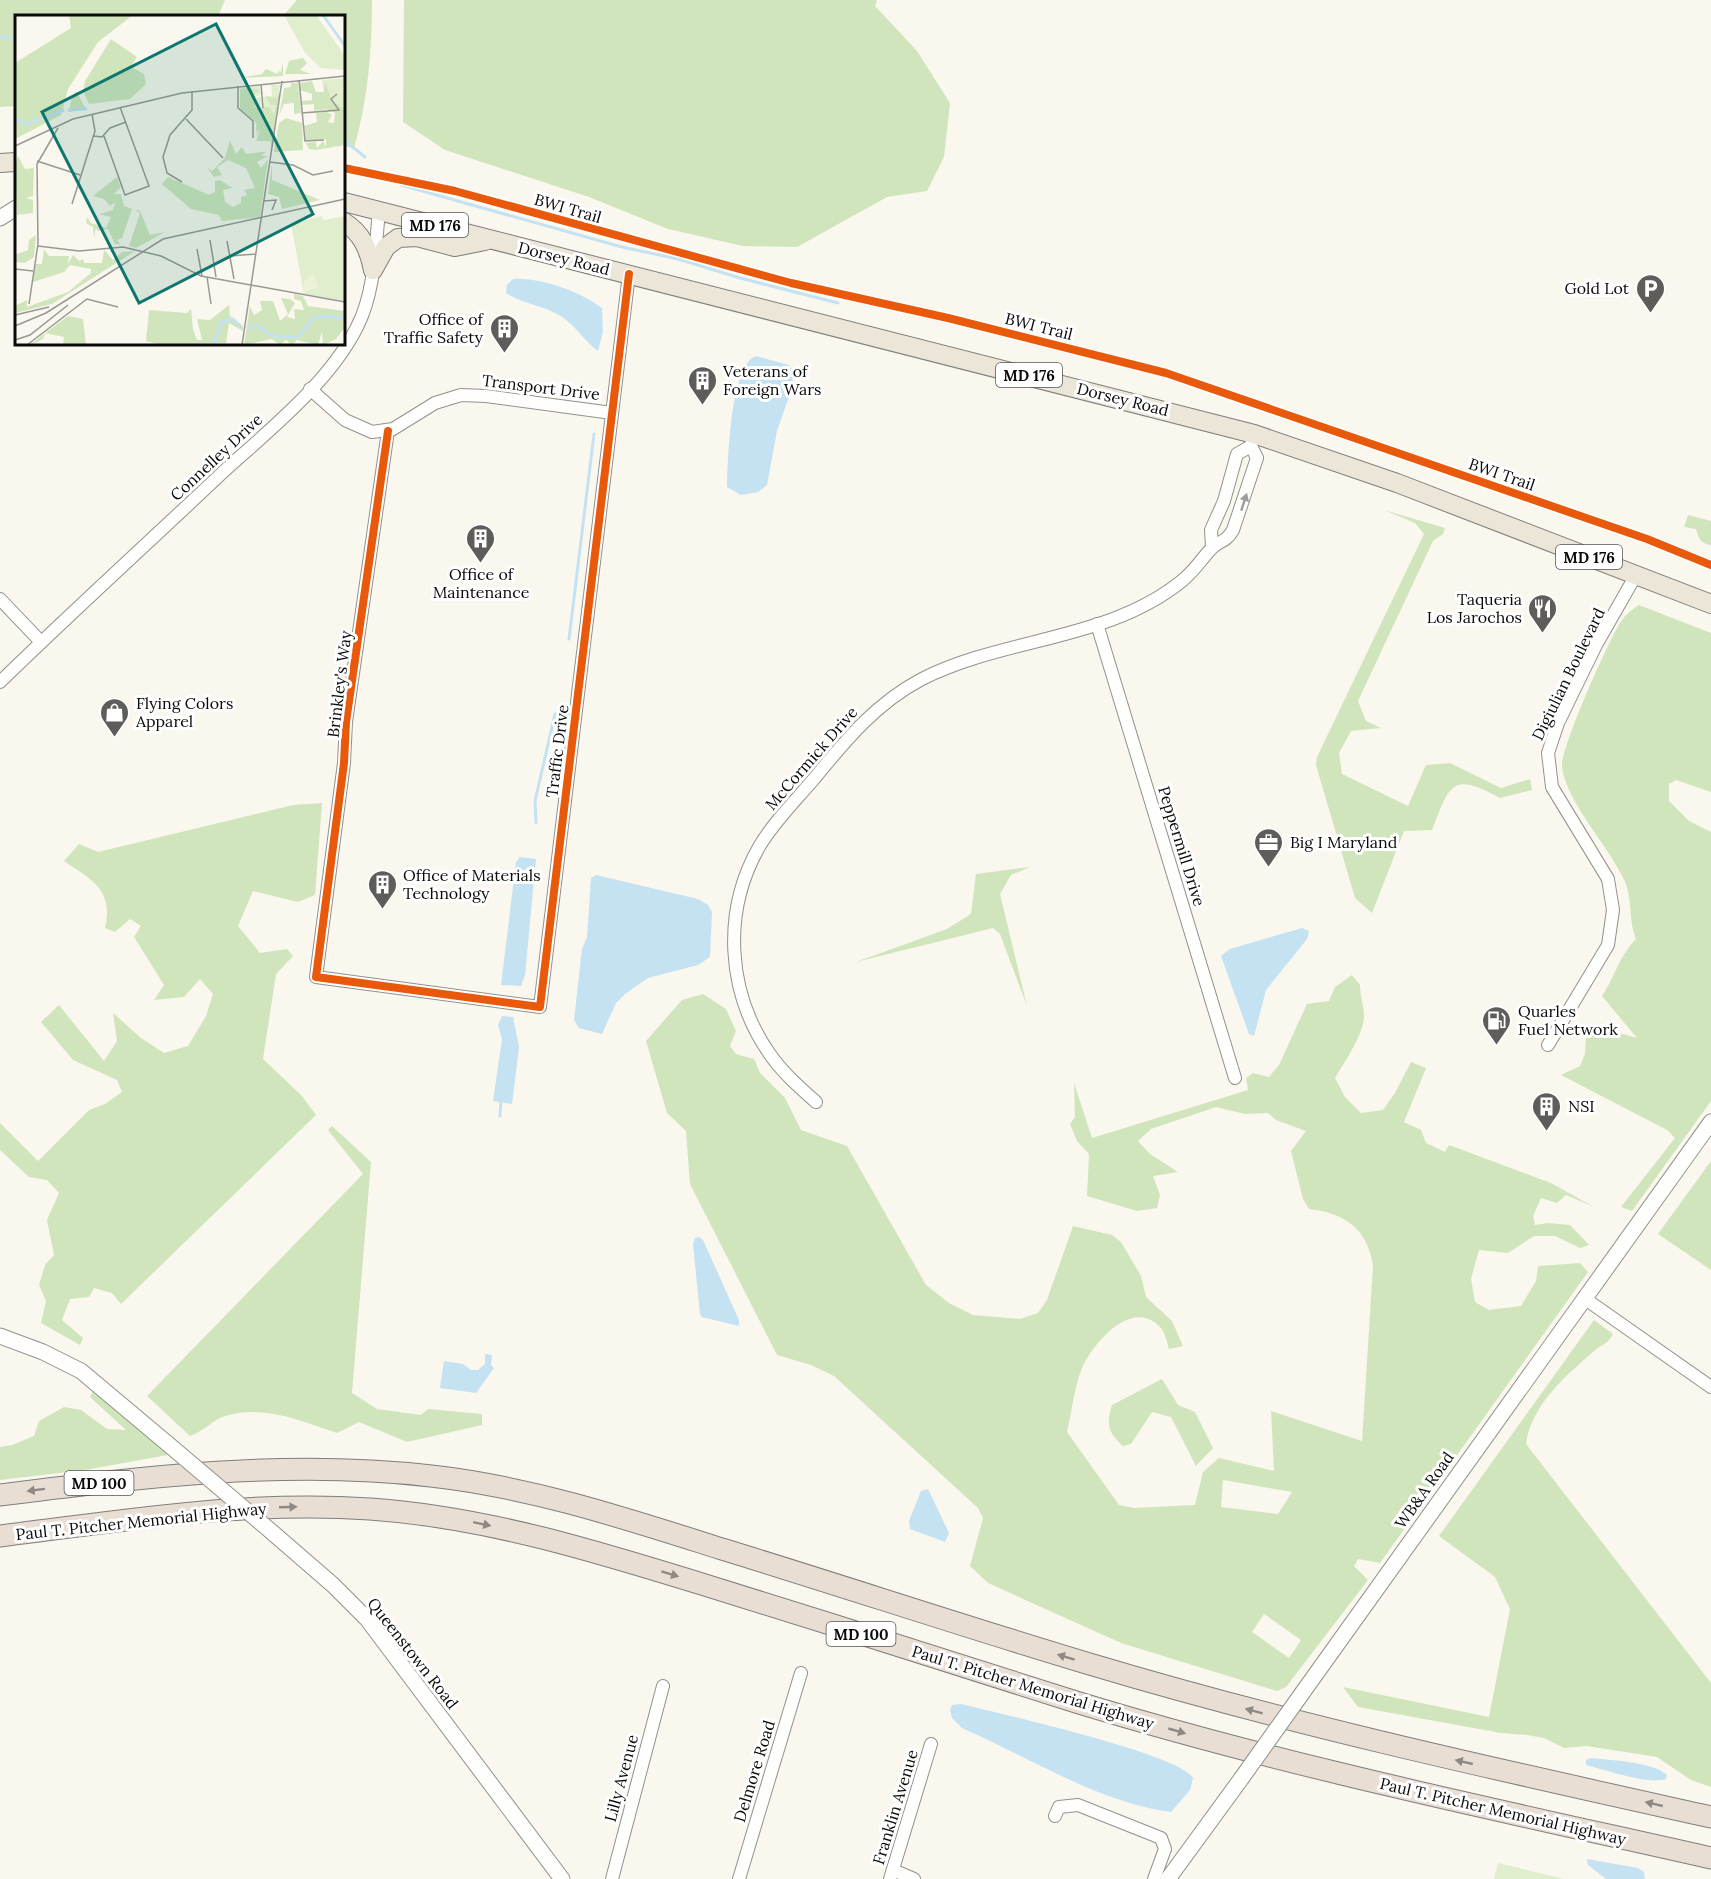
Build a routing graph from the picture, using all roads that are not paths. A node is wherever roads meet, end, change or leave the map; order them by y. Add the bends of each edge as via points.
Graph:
1 (345, 202) edge
2 (15, 209) edge
3 (379, 211) junction
4 (0, 218) edge
5 (345, 223) edge
6 (491, 239) junction
7 (373, 270) junction
8 (629, 274) junction
9 (310, 389) junction
10 (612, 413) junction
11 (388, 431) junction
12 (1252, 440) junction
13 (1212, 547) junction
14 (1636, 575) junction
15 (0, 599) edge
16 (1711, 604) edge
17 (1097, 624) junction
18 (41, 642) junction
19 (0, 682) edge
20 (316, 977) joint
21 (1548, 1045) dead end
22 (1235, 1078) dead end
23 (816, 1102) dead end
24 (1711, 1122) edge
25 (1584, 1298) junction
26 (0, 1336) edge
27 (1711, 1387) edge
28 (0, 1495) edge
29 (0, 1536) edge
30 (801, 1673) dead end
31 (663, 1686) dead end
32 (931, 1744) dead end
33 (1055, 1816) dead end
34 (1711, 1817) edge
35 (1711, 1858) edge
36 (892, 1875) edge
37 (562, 1879) edge
38 (612, 1879) edge
39 (739, 1879) edge
40 (914, 1879) edge
41 (1154, 1879) edge
42 (1168, 1879) edge

1 - 3 main road, Dorsey Road / MD 176
2 - 4 street
3 - 6 main road, Dorsey Road / MD 176
3 - 7 street, Connelley Drive
5 - 7 main road via 365,245
6 - 7 main road via 455,247 417,237 398,238 387,247
6 - 8 main road, Dorsey Road / MD 176
7 - 9 street, Connelley Drive via 358,325 341,354
8 - 10 street, Traffic Drive
8 - 12 main road, Dorsey Road / MD 176
9 - 11 street via 353,426 372,432
9 - 18 street, Connelley Drive
10 - 11 street, Transport Drive via 461,395 435,403
10 - 20 street, Traffic Drive via 540,1007
11 - 20 street, Brinkley's Way via 346,722
12 - 13 street, McCormick Drive via 1237,454 1211,530
13 -> 12 street, McCormick Drive via 1227,541 1238,519 1257,458
12 - 14 main road, Dorsey Road / MD 176 via 1365,472
13 - 17 street, McCormick Drive via 1193,571 1165,594
14 - 16 main road, Dorsey Road / MD 176
14 - 21 street, Digiulian Boulevard via 1596,645 1558,723 1548,753 1552,787 1608,879 1613,910 1608,945
15 - 18 street
17 - 22 street, Peppermill Drive
17 - 23 street, McCormick Drive via 952,666 909,687 853,732 760,847 738,902 734,939 737,975 761,1040 779,1066
18 - 19 street, Connelley Drive
24 - 25 street, WB&A Road
25 - 27 street
25 - 42 street, WB&A Road, bridge
26 - 37 street, Queenstown Road, bridge via 81,1371 333,1584 367,1619
34 -> 28 highway, MD 100 via 1238,1707 625,1518 489,1485 378,1471 254,1469
29 -> 35 highway, Paul T. Pitcher Memorial Highway / MD 100 via 187,1513 292,1507 369,1509 478,1523 614,1557 1228,1745 1398,1788
30 - 39 street, Delmore Road
31 - 38 street, Lilly Avenue
32 - 36 street, Franklin Avenue
33 - 41 street via 1059,1807 1078,1805 1161,1838 1165,1849
36 - 40 street

